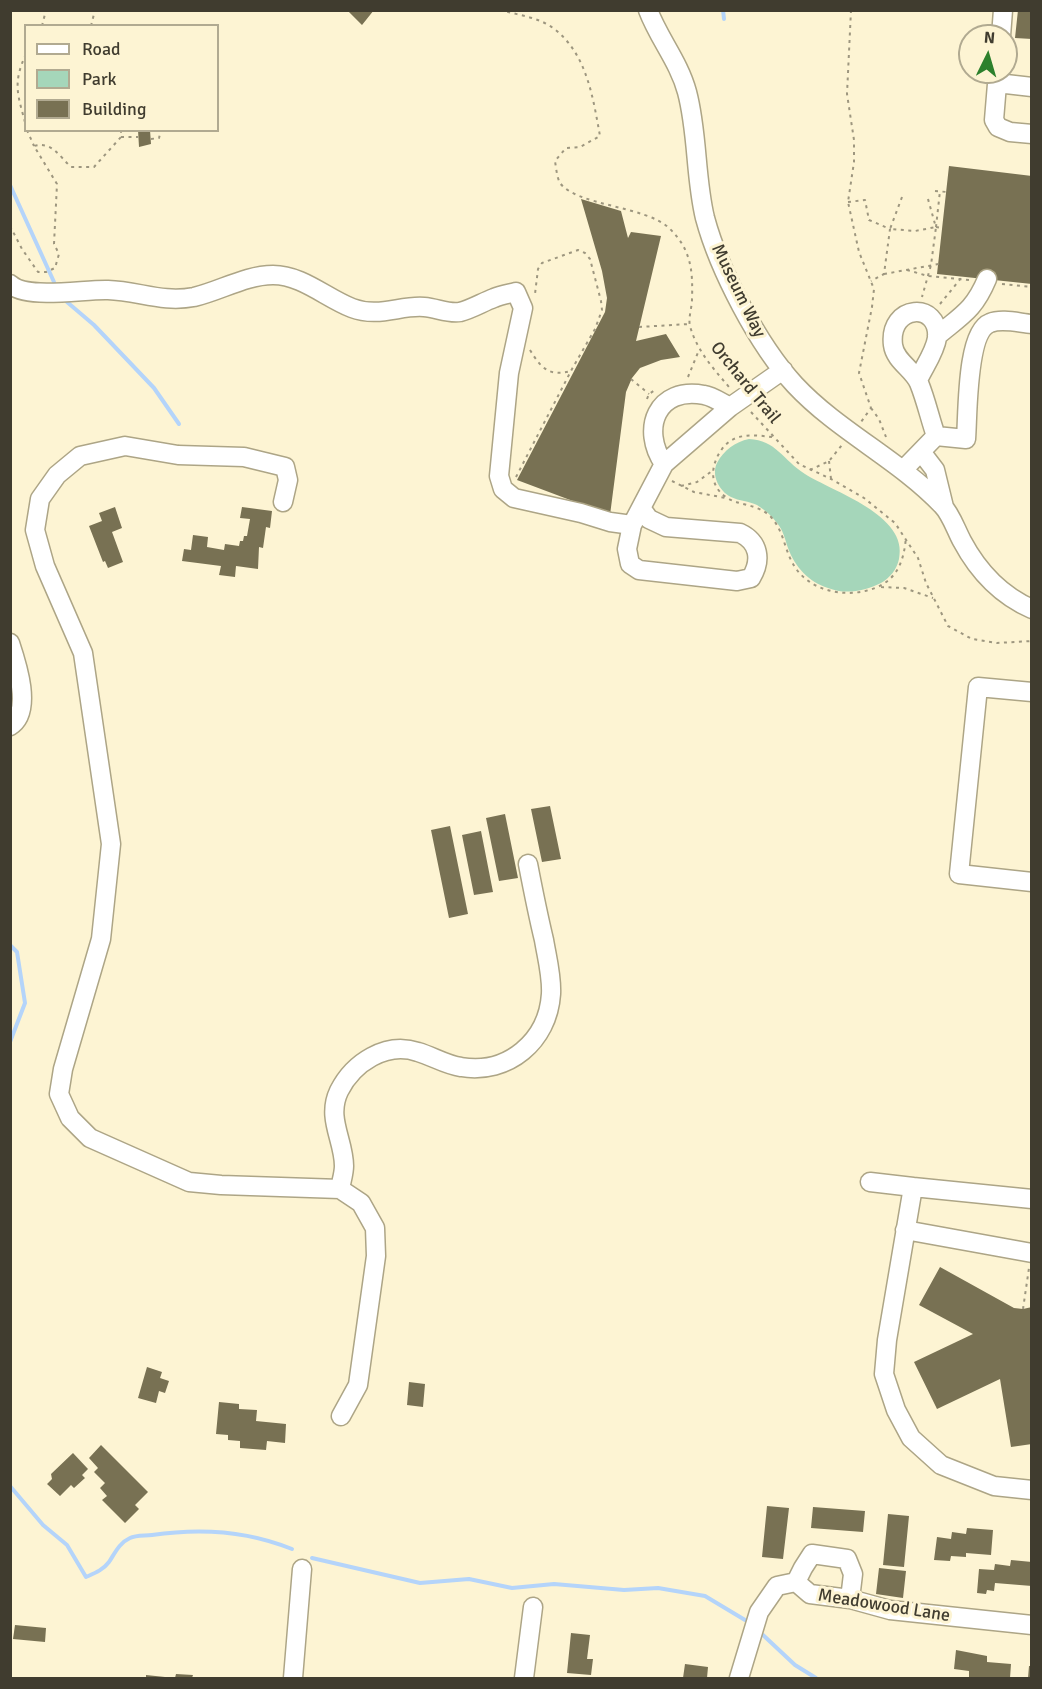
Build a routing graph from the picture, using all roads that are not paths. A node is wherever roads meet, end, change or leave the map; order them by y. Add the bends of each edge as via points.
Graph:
1 (648, 10) edge
2 (997, 84) edge
3 (1032, 134) edge
4 (987, 279) dead end
5 (10, 284) edge
6 (1032, 324) edge
7 (937, 336) junction
8 (783, 370) junction
9 (918, 380) junction
10 (735, 403) junction
11 (936, 436) junction
12 (922, 453) junction
13 (664, 464) junction
14 (903, 470) junction
15 (283, 502) dead end
16 (944, 507) junction
17 (641, 508) junction
18 (632, 525) junction
19 (1032, 609) edge
20 (10, 643) edge
21 (1032, 692) edge
22 (10, 726) edge
23 (528, 864) dead end
24 (1032, 882) edge
25 (870, 1182) dead end
26 (913, 1187) junction
27 (340, 1189) junction
28 (1032, 1199) edge
29 (905, 1230) junction
30 (1032, 1253) edge
31 (341, 1416) dead end
32 (1032, 1490) edge
33 (302, 1569) dead end
34 (796, 1582) junction
35 (850, 1599) junction
36 (533, 1607) dead end
37 (1032, 1625) edge
38 (293, 1678) edge
39 (524, 1678) edge
40 (739, 1678) edge

1 - 8 street, Museum Way via 686,90 705,218 751,325
2 - 3 street via 994,120 998,127
4 - 7 street via 969,311
5 - 18 street via 28,293 89,289 165,300 194,297 273,275 303,283 354,309 371,312 422,307 462,312 516,292 523,308 509,373 499,476 503,489 514,498
6 - 11 street via 998,321 980,330 972,357 966,439
7 - 9 street
7 - 9 street via 934,323 917,311 908,312 894,329 893,348
8 - 10 street
8 - 14 street, Museum Way via 819,409
9 - 11 street
10 - 13 street
10 - 13 street via 705,395 669,399 658,409 652,423 657,453
11 - 12 street
12 - 14 street
12 - 16 street via 935,470
13 - 17 street
14 - 16 street, Museum Way
15 - 27 street via 288,480 285,467 244,457 178,455 125,446 80,456 57,475 40,499 35,530 45,566 83,653 111,844 101,939 59,1094 70,1118 90,1138 189,1182
16 - 19 street, Museum Way via 979,568 996,588
17 - 18 street
17 - 18 street via 649,519 666,527 740,533 751,538 757,550 757,569 751,578 737,581 639,570 630,564 627,549
20 - 22 street via 20,670 22,710
21 - 24 street via 978,687 958,874
23 - 27 street via 550,972 548,1015 537,1038 524,1051 492,1067 459,1067 415,1050 400,1049 370,1057 338,1092 334,1110 344,1166
25 - 26 street
26 - 28 street
26 - 29 street
27 - 31 street via 361,1203 375,1228 376,1256 358,1385
29 - 30 street
29 - 32 street via 884,1374 896,1410 911,1438 941,1465 994,1486
33 - 38 street
34 - 35 street, Meadowood Lane via 810,1594
34 - 35 street via 812,1554 847,1558 853,1574
34 - 40 street, Meadowood Lane via 777,1586 759,1612
35 - 37 street, Meadowood Lane via 890,1610
36 - 39 street

